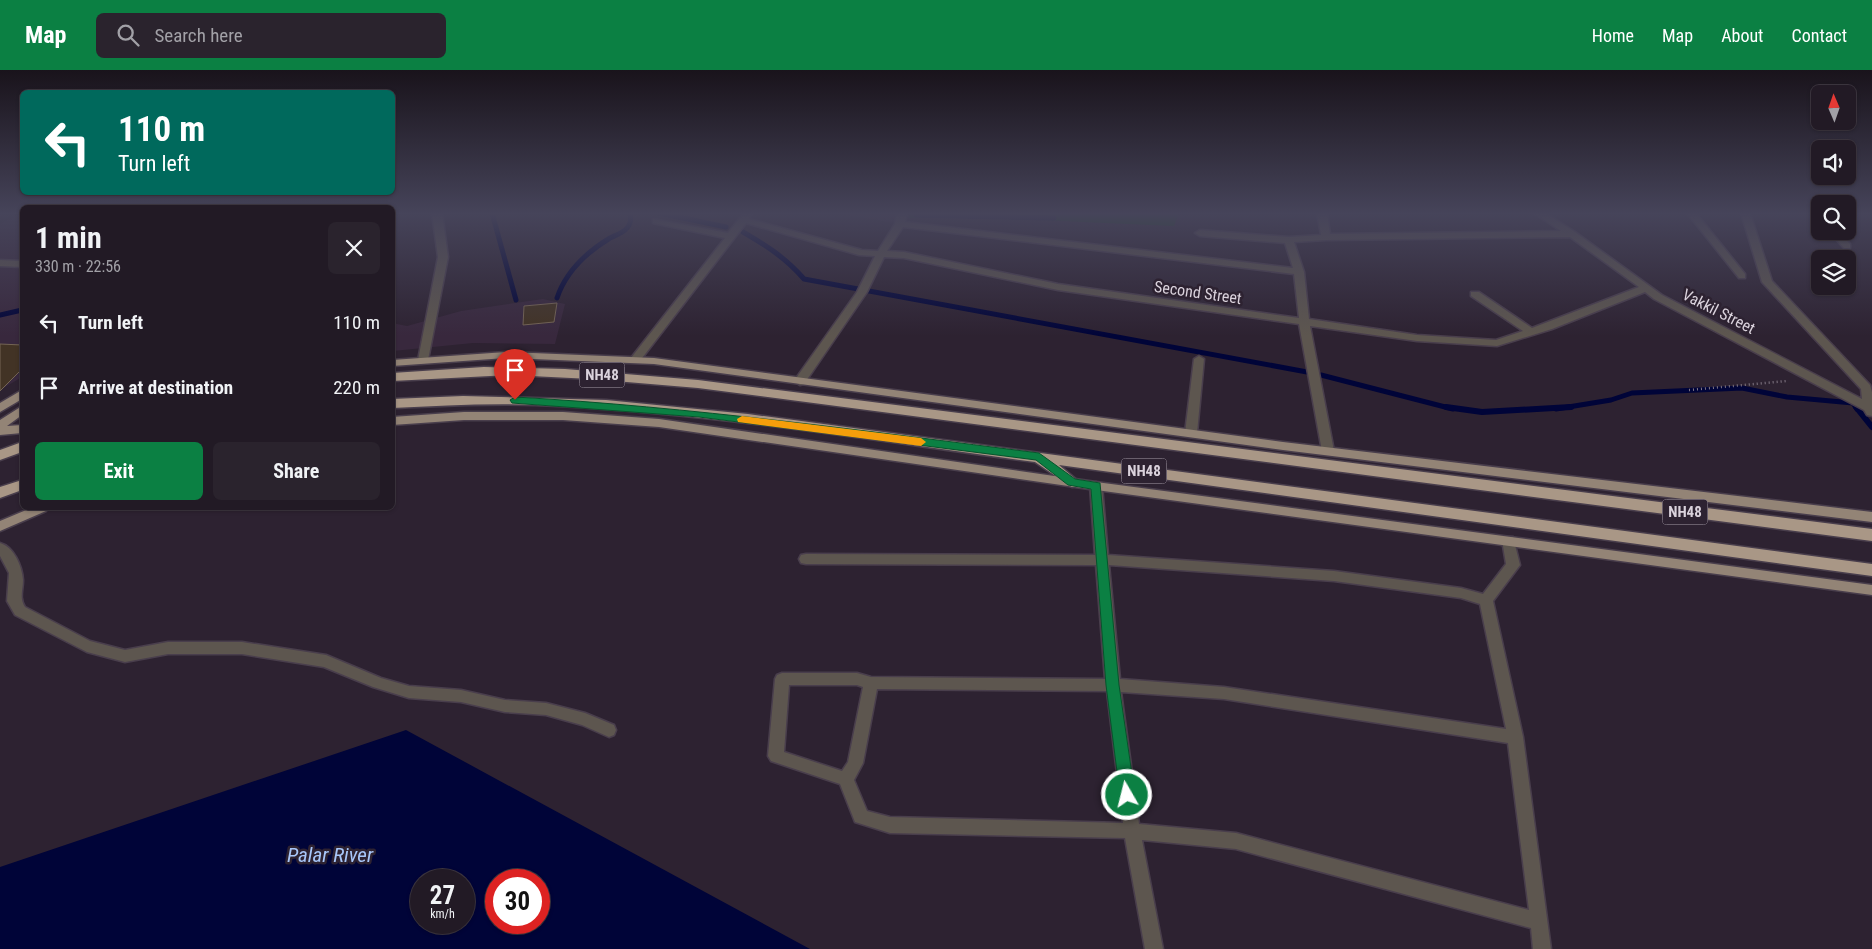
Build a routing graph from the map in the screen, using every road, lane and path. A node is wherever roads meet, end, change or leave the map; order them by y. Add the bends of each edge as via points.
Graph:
1 (443, 254) edge
2 (715, 254) edge
3 (881, 254) joint
4 (1125, 254) edge
5 (1293, 254) edge
6 (1599, 254) edge
7 (1724, 254) edge
8 (1758, 254) edge
9 (0, 263) edge
10 (20, 264) edge
11 (1299, 272) junction
12 (1742, 276) dead end
13 (1646, 288) junction
14 (1475, 294) dead end
15 (1304, 321) junction
16 (1529, 331) junction
17 (1200, 359) dead end
18 (423, 360) junction
19 (635, 360) junction
20 (395, 363) edge
21 (395, 377) edge
22 (1812, 378) junction
23 (800, 381) junction
24 (1869, 387) edge
25 (1689, 390) dead end
26 (20, 395) edge
27 (395, 404) edge
28 (0, 408) edge
29 (1870, 410) edge
30 (20, 411) edge
31 (395, 421) edge
32 (0, 426) edge
33 (20, 429) edge
34 (0, 431) edge
35 (1191, 433) junction
36 (20, 448) edge
37 (1328, 451) junction
38 (0, 455) edge
39 (1039, 457) junction
40 (1072, 482) junction
41 (20, 486) edge
42 (1096, 486) junction
43 (0, 494) edge
44 (37, 510) edge
45 (1872, 517) edge
46 (0, 526) edge
47 (1872, 535) edge
48 (1508, 540) junction
49 (0, 548) edge
50 (806, 559) dead end
51 (1103, 560) junction
52 (1872, 570) edge
53 (1872, 590) edge
54 (1486, 600) junction
55 (871, 684) junction
56 (1113, 685) junction
57 (609, 730) dead end
58 (1515, 737) junction
59 (846, 779) junction
60 (1132, 831) junction
61 (1540, 922) junction
62 (1154, 949) edge
63 (1542, 949) edge

1 - 18 street
2 - 19 street
3 - 15 street, Second Street via 904,255 1058,287
3 - 23 street via 865,287
4 - 11 street
5 - 11 street
6 - 13 street, Vakkil Street
7 - 12 street
8 - 24 street via 1767,282
9 - 10 street
11 - 15 street
13 - 16 street, Second Street via 1548,327
13 - 22 street, Vakkil Street
14 - 16 street
15 - 16 street, Second Street via 1417,338 1497,343
15 - 37 street
17 - 35 street
18 - 19 main road via 506,355
18 - 20 main road
19 - 23 main road
21 - 47 highway, NH48 via 484,371 603,375 698,384
22 - 25 path
22 - 29 street, Vakkil Street
23 - 35 main road
24 - 29 street
26 - 28 main road
27 - 39 highway, NH48 via 497,400 625,407
30 - 32 main road
31 - 40 main road via 464,416 563,416 659,423
33 - 34 main road
35 - 37 main road
36 - 38 highway
37 - 45 main road
39 - 40 highway
39 - 52 highway, NH48
40 - 42 main road
41 - 43 highway
42 - 48 main road
42 - 51 street
44 - 46 main road
48 - 53 main road
48 - 54 street via 1512,566
49 - 57 street via 7,554 18,582 14,602 20,611 88,646 125,656 168,648 242,648 326,660 378,683 409,692 546,709 585,719
50 - 51 street
51 - 54 street via 1334,576 1462,593
51 - 56 street
54 - 58 street
55 - 56 street
55 - 59 street via 855,764
55 - 59 street via 857,679 782,679 776,756
56 - 58 street via 1224,693
56 - 60 street
58 - 61 street
59 - 60 street via 861,817 890,825
60 - 61 street via 1236,841
60 - 62 street
61 - 63 street

